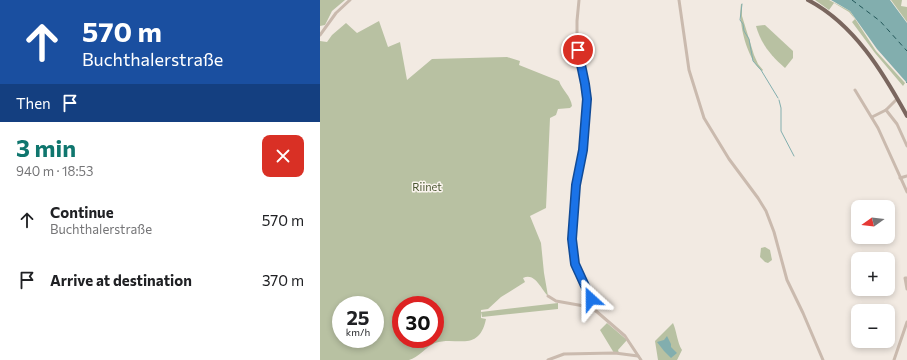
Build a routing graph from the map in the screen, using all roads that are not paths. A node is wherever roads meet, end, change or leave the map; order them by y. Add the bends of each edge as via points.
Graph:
1 (350, 0) edge
2 (579, 0) edge
3 (679, 0) edge
4 (808, 0) edge
5 (320, 35) edge
6 (855, 90) dead end
7 (897, 99) junction
8 (886, 110) junction
9 (907, 116) edge
10 (872, 117) junction
11 (907, 146) edge
12 (907, 176) edge
13 (900, 178) junction
14 (907, 192) edge
15 (907, 278) edge
16 (907, 289) edge
17 (548, 296) dead end
18 (596, 311) junction
19 (907, 322) edge
20 (640, 358) edge
21 (548, 360) edge
22 (823, 360) edge
23 (894, 360) edge

1 - 5 street via 336,13
2 - 18 street via 578,50 587,99 583,150 572,224 575,264
3 - 22 street via 689,70 704,118 766,211 787,280
4 - 7 main road via 833,16 850,33
6 - 10 street
7 - 8 street
7 - 9 main road
8 - 10 street
8 - 11 street
10 - 13 street
12 - 13 street
13 - 14 street
15 - 16 street
17 - 18 street via 556,301
18 - 20 street via 625,336
19 - 23 street
20 - 21 street via 615,353 564,354

